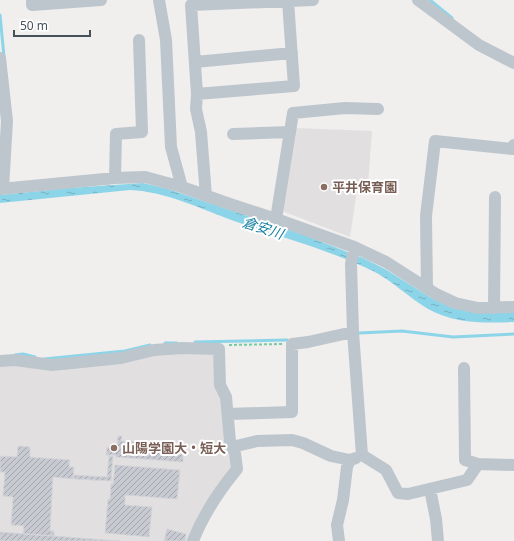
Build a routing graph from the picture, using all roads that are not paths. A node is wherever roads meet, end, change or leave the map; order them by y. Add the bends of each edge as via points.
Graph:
1 (32, 0) edge
2 (100, 0) edge
3 (159, 0) edge
4 (313, 0) edge
5 (418, 0) edge
6 (288, 2) junction
7 (139, 40) dead end
8 (292, 52) junction
9 (0, 58) edge
10 (195, 62) junction
11 (514, 63) edge
12 (197, 94) junction
13 (378, 109) dead end
14 (290, 132) junction
15 (233, 134) dead end
16 (514, 145) edge
17 (115, 178) junction
18 (182, 187) junction
19 (2, 189) edge
20 (206, 196) junction
21 (495, 197) dead end
22 (276, 219) junction
23 (353, 249) junction
24 (427, 288) junction
25 (514, 307) edge
26 (494, 308) junction
27 (353, 332) junction
28 (0, 361) edge
29 (464, 368) dead end
30 (228, 414) junction
31 (232, 448) junction
32 (362, 455) junction
33 (350, 460) junction
34 (478, 464) junction
35 (514, 465) edge
36 (430, 489) junction
37 (193, 541) edge
38 (339, 541) edge
39 (438, 541) edge

1 - 2 street via 32,5
3 - 18 street via 166,40 171,147
4 - 6 street
5 - 11 street via 479,45
6 - 8 street
6 - 10 street via 191,4
7 - 17 street via 142,132 116,134
8 - 10 street
8 - 12 street via 294,86
9 - 19 street via 7,121
10 - 12 street
12 - 20 street via 196,109 201,132
13 - 14 street via 345,108 293,113
14 - 15 street
14 - 22 street
16 - 24 street via 513,149 435,141 426,216
17 - 18 street via 145,177
17 - 19 street
18 - 20 street
20 - 22 street
21 - 26 street
22 - 23 street
23 - 24 street via 386,262
23 - 27 street
24 - 26 street via 455,303 478,308
25 - 26 street
27 - 30 street via 292,344 292,412
27 - 32 street
28 - 30 street via 52,364 121,358 154,350 219,349 220,385 226,397
29 - 34 street via 465,460
30 - 31 street
31 - 33 street via 257,441 292,440 331,456
31 - 37 street via 237,469 221,490
32 - 33 street
32 - 36 street via 386,470 398,493 408,494
33 - 38 street via 337,525
34 - 35 street
34 - 36 street via 467,480
36 - 39 street

